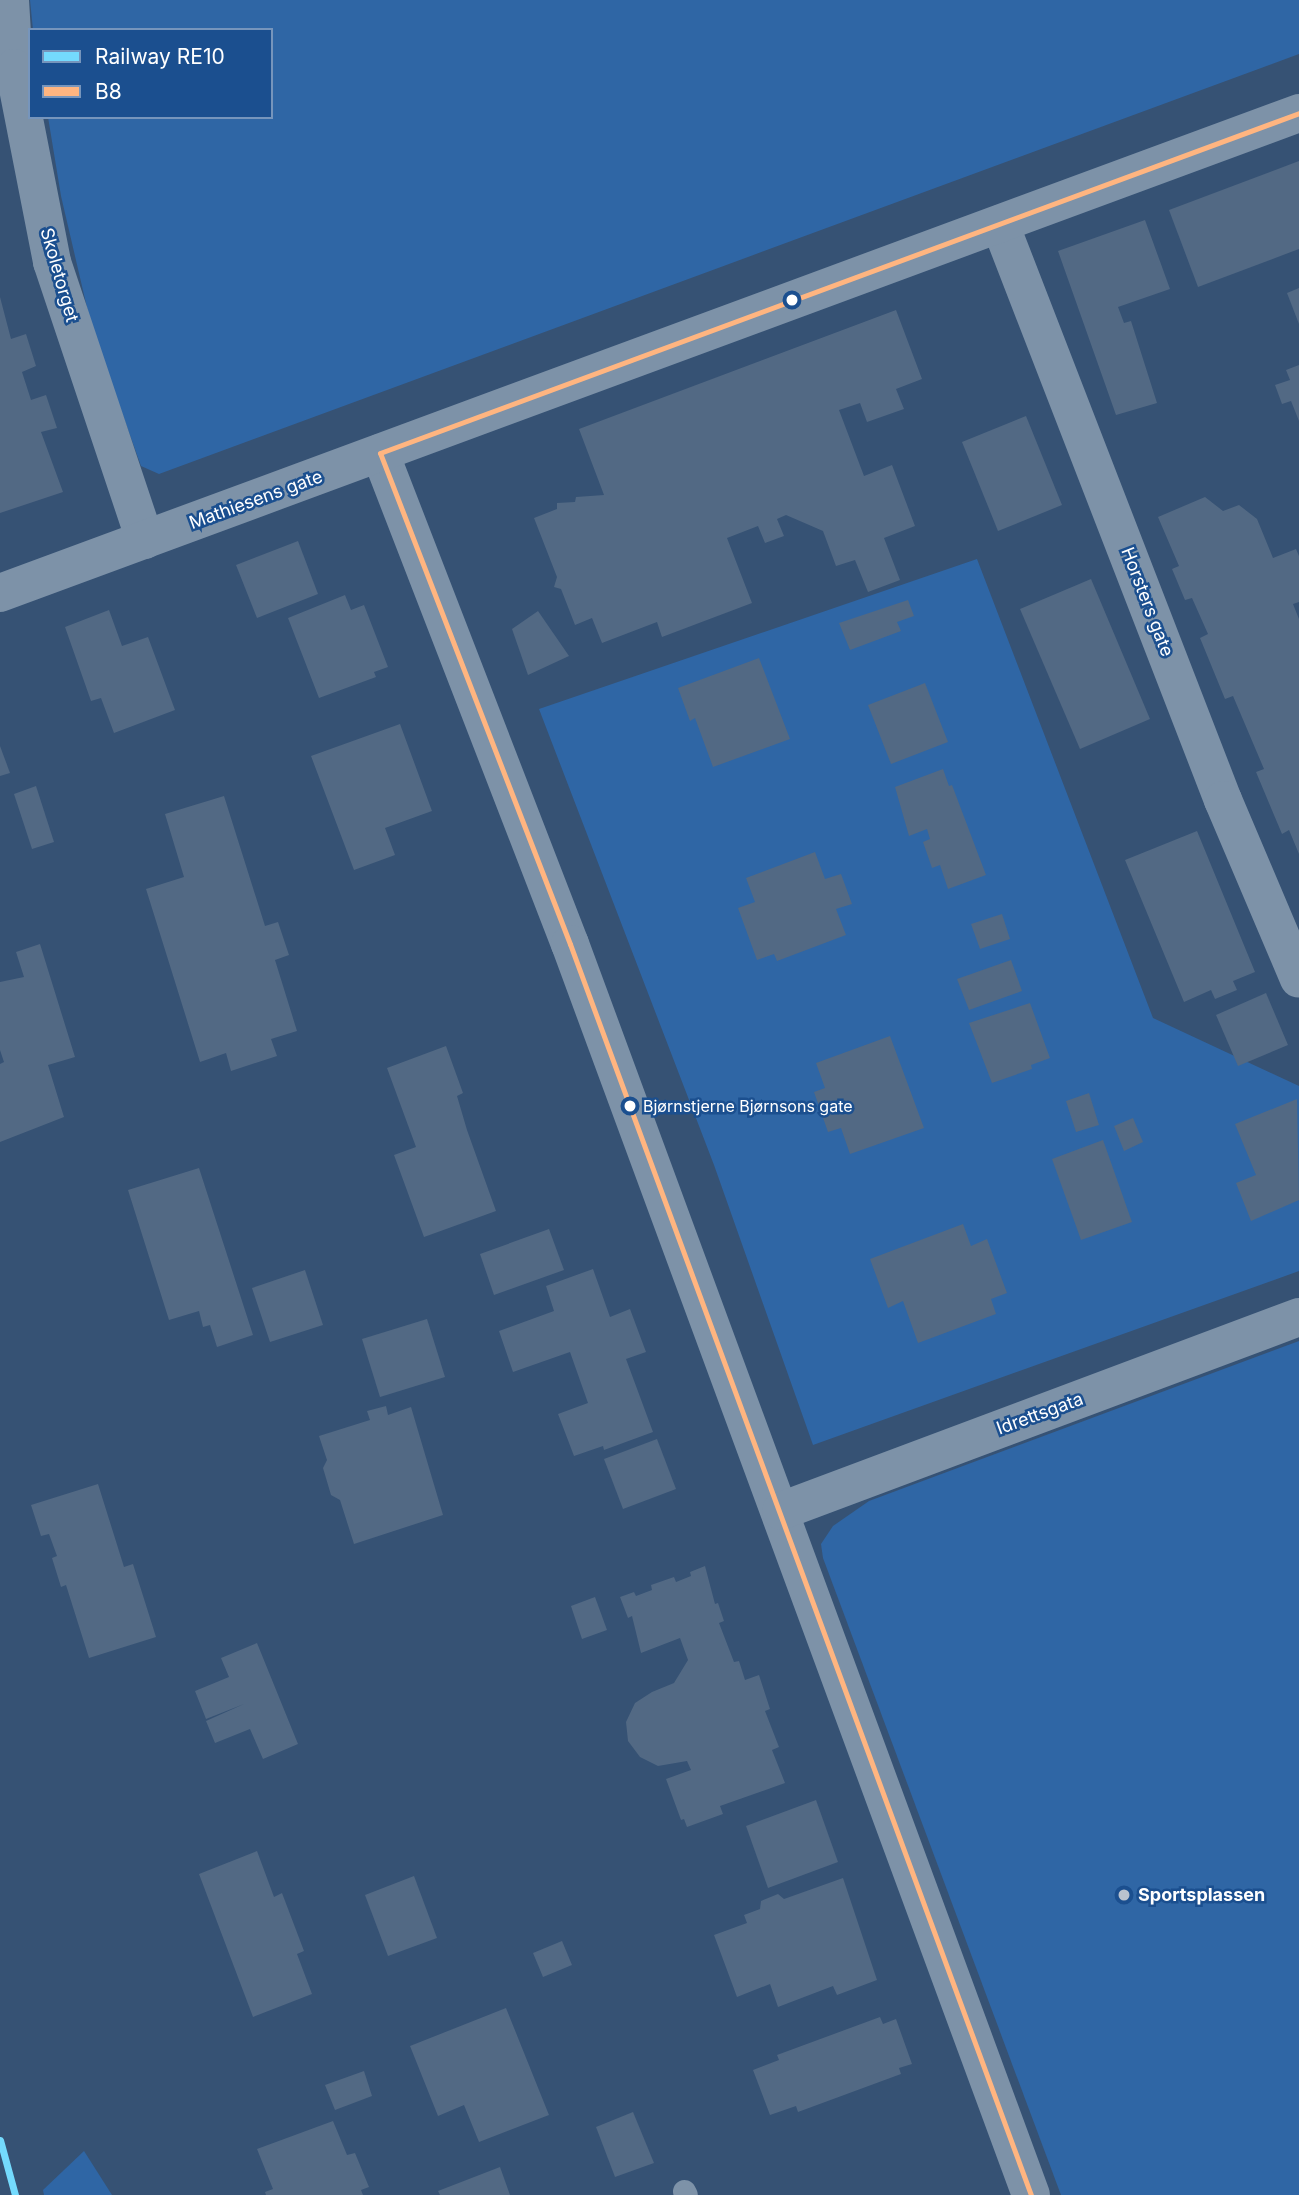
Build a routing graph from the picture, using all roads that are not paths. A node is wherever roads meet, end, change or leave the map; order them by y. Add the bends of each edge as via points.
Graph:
1 (10, 0) edge
2 (1299, 113) edge
3 (1000, 224) junction
4 (380, 453) junction
5 (145, 541) junction
6 (0, 593) edge
7 (1299, 979) edge
8 (1299, 1317) edge
9 (780, 1511) junction
10 (1031, 2195) edge

1 - 5 street, Skoletorget via 14,68 52,262
2 - 3 street, Mathiesens gate
3 - 4 street, Mathiesens gate
3 - 7 street, Horsters gate via 1223,800
4 - 5 street, Mathiesens gate
4 - 9 street via 570,944
5 - 6 street, Mathiesens gate
8 - 9 street, Idrettsgata
9 - 10 street

